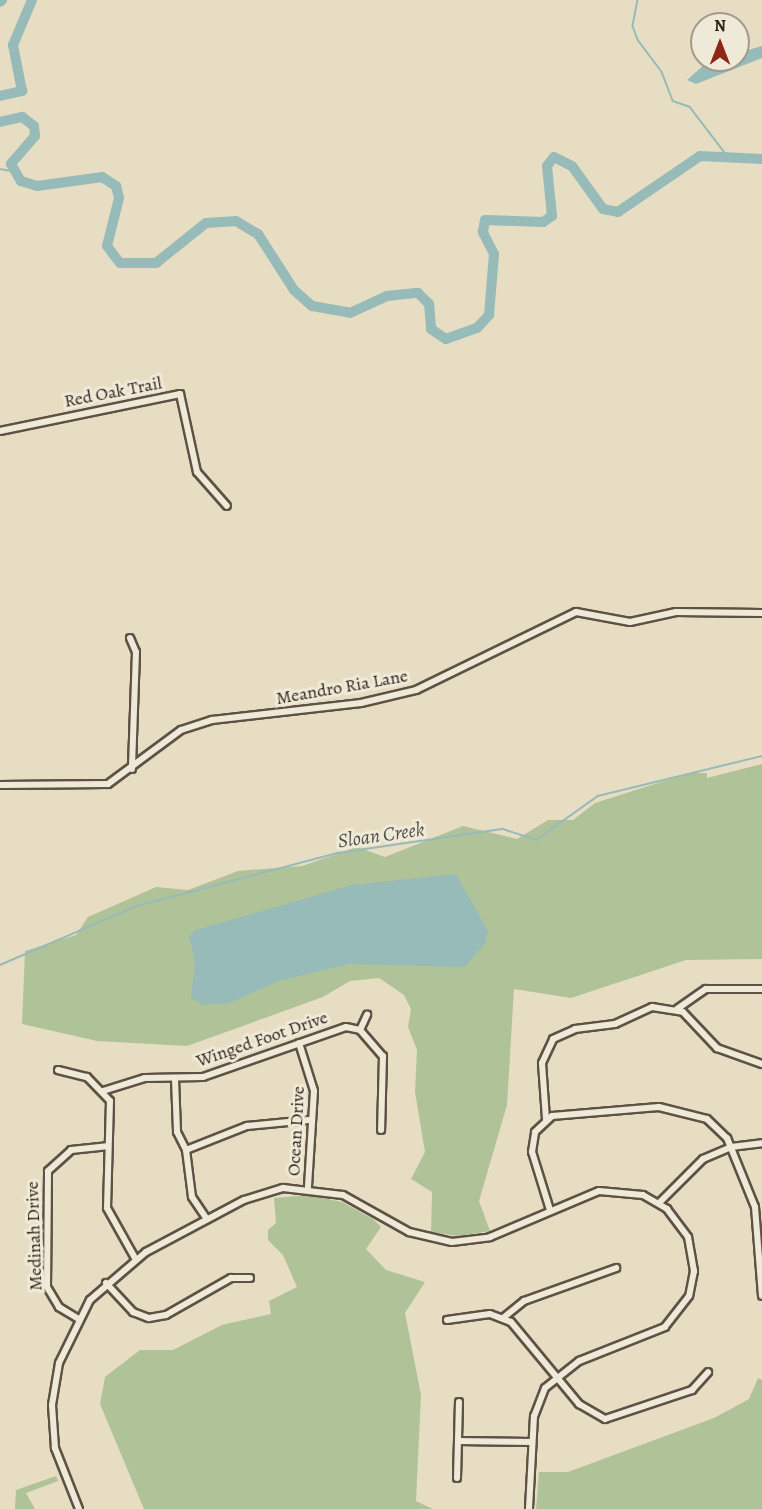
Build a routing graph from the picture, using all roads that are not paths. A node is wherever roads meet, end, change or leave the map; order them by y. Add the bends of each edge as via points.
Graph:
1 (0, 431) edge
2 (226, 506) dead end
3 (762, 613) edge
4 (130, 638) dead end
5 (132, 770) junction
6 (0, 785) edge
7 (762, 989) edge
8 (676, 1009) junction
9 (366, 1015) dead end
10 (360, 1030) junction
11 (299, 1043) junction
12 (762, 1064) edge
13 (58, 1070) dead end
14 (175, 1078) junction
15 (103, 1090) junction
16 (309, 1119) junction
17 (546, 1119) junction
18 (381, 1130) dead end
19 (762, 1143) edge
20 (107, 1146) junction
21 (731, 1147) junction
22 (186, 1150) junction
23 (308, 1187) junction
24 (660, 1202) junction
25 (550, 1210) junction
26 (207, 1219) junction
27 (135, 1258) junction
28 (616, 1268) dead end
29 (250, 1278) dead end
30 (106, 1283) junction
31 (762, 1296) edge
32 (77, 1318) junction
33 (503, 1318) junction
34 (447, 1320) dead end
35 (708, 1372) dead end
36 (554, 1377) junction
37 (459, 1402) dead end
38 (458, 1441) junction
39 (532, 1442) junction
40 (458, 1478) dead end
41 (79, 1509) edge
42 (529, 1509) edge

1 - 2 street, Red Oak Trail via 180,394 197,472
3 - 5 street, Meandro Ria Lane via 676,612 630,622 576,612 416,690 194,725 166,736
4 - 5 street via 136,652
5 - 6 street, Meandro Ria Lane via 103,784
7 - 8 street via 706,989
8 - 12 street via 717,1048
8 - 17 street via 652,1007 615,1024 552,1034 542,1062
9 - 10 street
10 - 11 street, Winged Foot Drive via 337,1029
10 - 18 street via 383,1056
11 - 14 street, Winged Foot Drive via 203,1077
11 - 16 street, Ocean Drive via 313,1074
13 - 15 street via 87,1077
14 - 15 street, Winged Foot Drive via 145,1078
14 - 22 street via 174,1118
15 - 20 street via 110,1101
16 - 22 street via 247,1126
16 - 23 street, Ocean Drive
17 - 21 street via 567,1112 666,1107 713,1122
17 - 25 street via 535,1132 532,1152
19 - 21 street
20 - 27 street via 107,1208
20 - 32 street, Medinah Drive via 71,1150 48,1171 47,1287 59,1307
21 - 24 street via 694,1165
21 - 31 street via 755,1207
22 - 26 street via 192,1197
23 - 25 street via 343,1195 409,1232 443,1241 490,1237
23 - 26 street via 264,1192
24 - 25 street via 635,1192 607,1190
24 - 36 street via 685,1231 693,1255 692,1287 682,1310 659,1331 587,1357
26 - 27 street
27 - 30 street
28 - 33 street via 524,1301
29 - 30 street via 231,1278 166,1315 149,1317 133,1312
30 - 32 street
32 - 41 street via 56,1375 52,1416 57,1456
33 - 34 street via 483,1314
33 - 36 street
35 - 36 street via 683,1394 604,1419 584,1409
36 - 39 street via 536,1409
37 - 38 street
38 - 39 street
38 - 40 street
39 - 42 street

